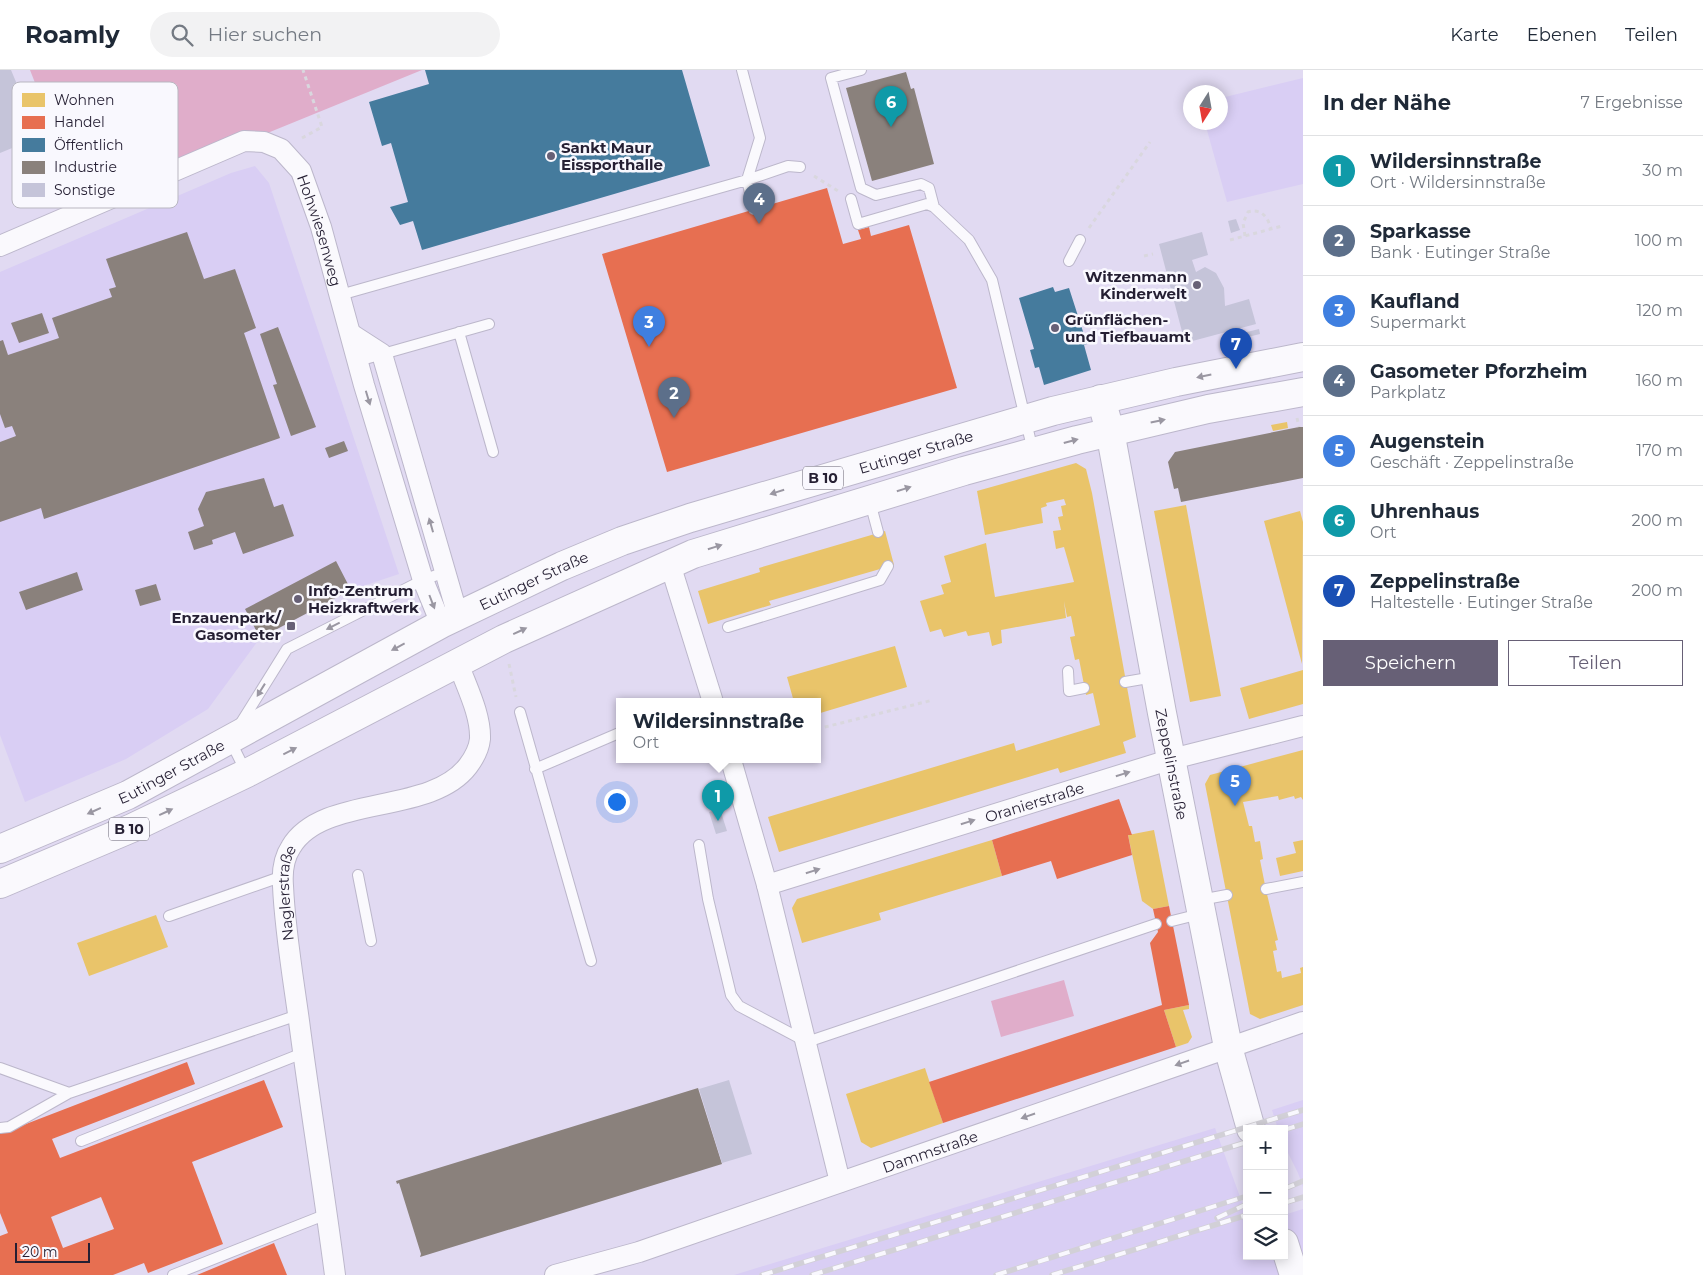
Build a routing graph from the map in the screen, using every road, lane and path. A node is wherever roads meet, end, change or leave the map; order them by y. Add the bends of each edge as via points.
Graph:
1 (303, 70) edge
2 (742, 70) edge
3 (861, 70) edge
4 (1150, 142) dead end
5 (281, 149) junction
6 (800, 168) joint
7 (178, 169) edge
8 (747, 180) junction
9 (851, 199) joint
10 (934, 207) junction
11 (88, 208) edge
12 (754, 209) dead end
13 (1282, 226) dead end
14 (1271, 229) junction
15 (1245, 236) junction
16 (1080, 240) joint
17 (1230, 240) dead end
18 (0, 246) edge
19 (1153, 254) dead end
20 (1144, 256) dead end
21 (1069, 261) dead end
22 (340, 294) junction
23 (489, 324) dead end
24 (1228, 331) dead end
25 (459, 332) junction
26 (350, 334) junction
27 (1232, 343) dead end
28 (382, 354) junction
29 (1303, 357) edge
30 (358, 361) junction
31 (1101, 399) junction
32 (1300, 405) edge
33 (1025, 419) junction
34 (1299, 428) dead end
35 (1110, 431) junction
36 (1033, 451) junction
37 (493, 452) dead end
38 (869, 500) junction
39 (878, 532) dead end
40 (670, 564) junction
41 (888, 566) dead end
42 (445, 572) junction
43 (424, 580) junction
44 (449, 620) junction
45 (728, 627) dead end
46 (504, 639) junction
47 (467, 658) junction
48 (1068, 670) dead end
49 (1155, 676) junction
50 (1125, 682) dead end
51 (1084, 688) dead end
52 (708, 698) edge
53 (933, 700) dead end
54 (520, 712) joint
55 (1303, 726) edge
56 (821, 729) edge
57 (616, 734) edge
58 (230, 740) junction
59 (1172, 759) junction
60 (732, 763) edge
61 (535, 769) junction
62 (247, 774) junction
63 (699, 844) dead end
64 (0, 849) edge
65 (84, 849) junction
66 (63, 870) dead end
67 (358, 875) dead end
68 (283, 876) junction
69 (4, 882) edge
70 (1303, 882) edge
71 (766, 885) junction
72 (1266, 889) dead end
73 (1227, 895) dead end
74 (1201, 907) junction
75 (169, 916) dead end
76 (1172, 921) dead end
77 (1156, 924) dead end
78 (371, 941) dead end
79 (591, 961) dead end
80 (298, 1015) junction
81 (1303, 1022) edge
82 (807, 1042) junction
83 (1228, 1047) junction
84 (303, 1053) junction
85 (0, 1068) edge
86 (69, 1093) junction
87 (1250, 1125) edge
88 (0, 1128) edge
89 (81, 1141) dead end
90 (840, 1182) junction
91 (327, 1214) junction
92 (1288, 1256) edge
93 (173, 1275) edge
94 (334, 1275) edge
95 (555, 1275) edge
96 (1294, 1275) edge

1 - 5 path via 322,127
2 - 8 lane via 760,138
3 - 10 lane via 831,78 861,188 876,195 920,184 929,188
4 - 16 path
5 - 7 street via 264,142 244,141
5 - 22 street, Hohwiesenweg via 301,171
6 - 8 lane, Hohwiesenweg via 788,166
6 - 9 path
8 - 12 lane
8 - 22 lane, Hohwiesenweg
9 - 10 lane via 858,224 927,204
10 - 33 lane via 969,240 992,280
11 - 18 street
13 - 14 path
14 - 15 path
14 - 15 path via 1266,216 1248,212 1243,223
15 - 17 path
16 - 21 lane
19 - 20 path
22 - 26 street, Hohwiesenweg
23 - 25 lane
24 - 27 path
25 - 28 lane
25 - 37 lane
26 - 28 street
26 - 30 street, Hohwiesenweg
28 - 30 lane
42 -> 28 street
29 -> 31 main road, Eutinger Straße / B 10
30 -> 43 street, Hohwiesenweg
31 - 33 main road, Eutinger Straße / B 10
31 - 35 main road, Zeppelinstraße
32 - 34 path
35 -> 32 main road, B 10 via 1208,410
33 - 36 lane
33 -> 44 main road, Eutinger Straße / B 10 via 622,541
36 -> 35 main road, B 10
35 - 49 main road, Zeppelinstraße
38 -> 36 main road, B 10
38 - 39 lane
40 -> 38 main road, B 10
46 -> 40 main road, B 10
40 - 52 street via 699,636
41 - 45 lane via 880,580
42 - 43 lane
42 - 44 street
43 -> 44 street, Hohwiesenweg
43 -> 58 lane via 287,649
44 - 47 main road
44 -> 58 main road, Eutinger Straße / B 10
46 - 47 main road, B 10
46 - 54 path
62 -> 47 main road, B 10
47 - 68 street, Naglerstraße via 480,740 476,755 460,776 437,789 313,825 291,846 283,865
48 - 51 lane via 1069,691
49 - 50 lane
49 - 59 main road, Zeppelinstraße
53 - 56 path
54 - 61 lane
55 - 59 street, Oranierstraße
57 - 61 lane
58 - 62 lane
58 -> 64 main road, Eutinger Straße / B 10 via 128,795
71 -> 59 street, Oranierstraße
59 - 74 main road, Zeppelinstraße
60 - 71 street
61 - 79 lane
65 -> 62 main road, B 10
63 - 82 lane via 708,899 731,995 739,1006
65 - 66 lane
65 - 69 main road, B 10
67 - 78 lane
68 - 75 lane
68 - 80 street, Naglerstraße
70 - 72 lane
71 - 82 street
73 - 74 lane
74 - 76 lane
74 - 83 main road, Zeppelinstraße
77 - 82 lane
80 - 84 street, Naglerstraße
80 - 86 lane
81 - 83 street, Dammstraße
82 - 90 street
83 - 87 main road, Zeppelinstraße
83 -> 90 street, Dammstraße
84 - 89 lane
84 - 91 street, Naglerstraße
85 - 86 lane
86 - 88 lane
90 - 95 street, Dammstraße via 639,1252
91 - 93 lane
91 - 94 street, Naglerstraße
92 - 96 main road

